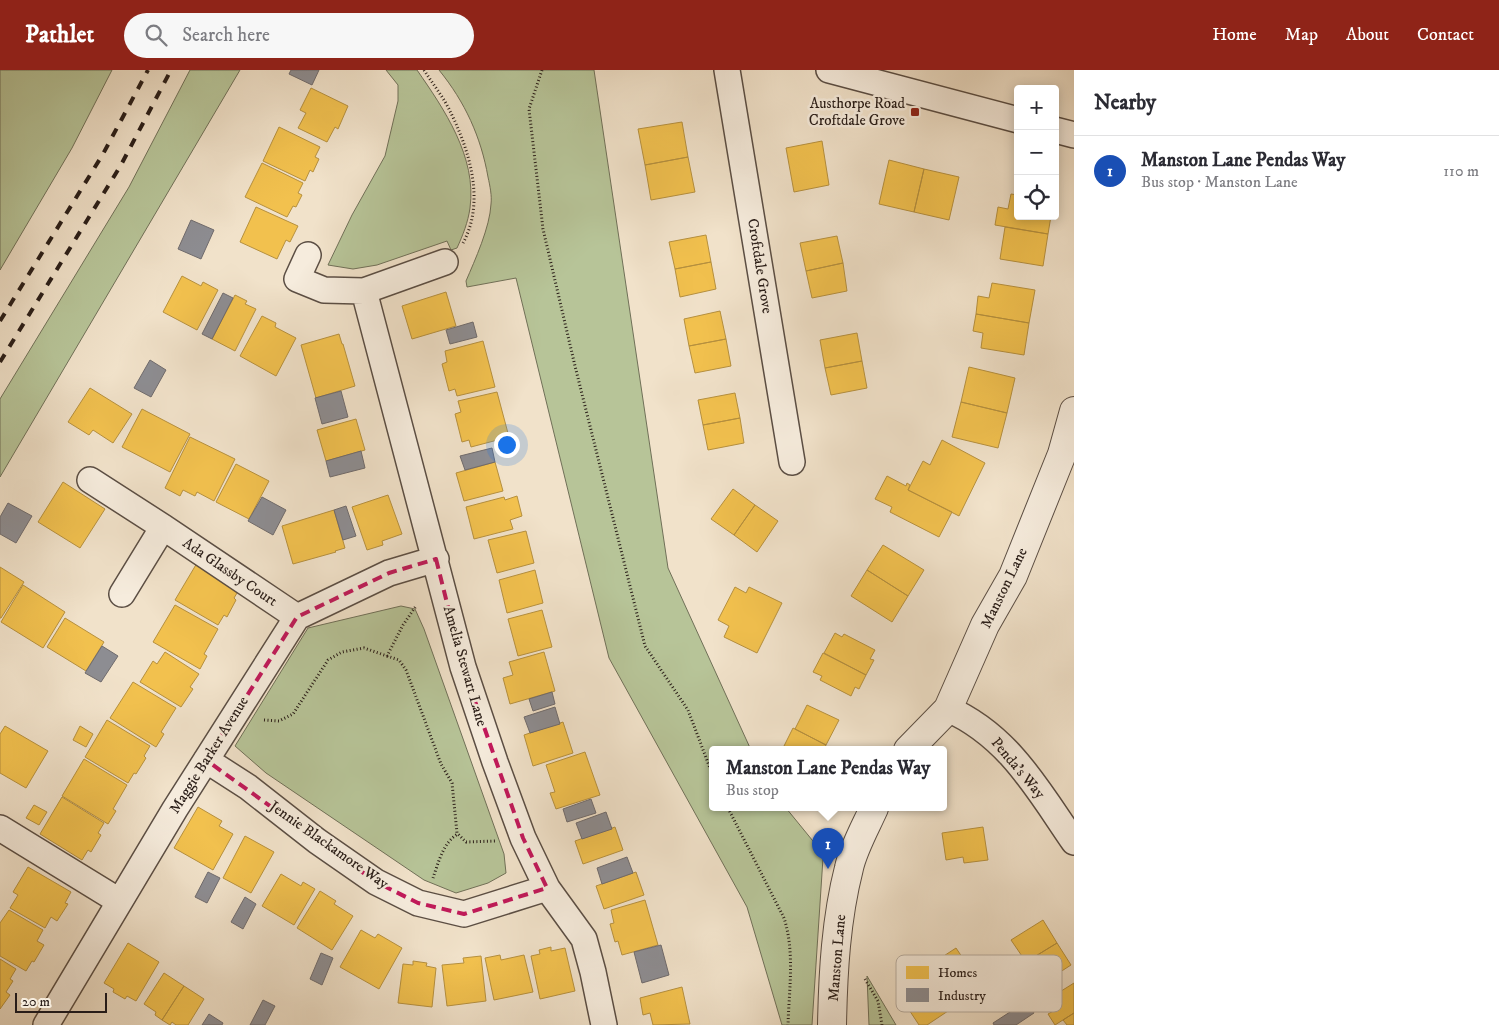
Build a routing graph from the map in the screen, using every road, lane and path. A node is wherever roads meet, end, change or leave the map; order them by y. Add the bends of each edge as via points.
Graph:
1 (424, 70) edge
2 (542, 70) edge
3 (727, 70) edge
4 (829, 70) edge
5 (1014, 119) edge
6 (1059, 131) edge
7 (1074, 135) edge
8 (308, 256) dead end
9 (445, 262) joint
10 (364, 291) junction
11 (1074, 411) edge
12 (792, 462) dead end
13 (90, 480) dead end
14 (163, 527) junction
15 (436, 559) junction
16 (122, 594) dead end
17 (418, 601) dead end
18 (297, 617) junction
19 (387, 656) junction
20 (239, 708) junction
21 (948, 709) junction
22 (912, 746) edge
23 (206, 760) junction
24 (709, 765) edge
25 (730, 811) edge
26 (873, 811) edge
27 (0, 828) edge
28 (458, 834) junction
29 (523, 838) junction
30 (1074, 842) edge
31 (547, 888) junction
32 (119, 901) junction
33 (418, 903) junction
34 (57, 1021) edge
35 (604, 1025) edge
36 (788, 1025) edge
37 (832, 1025) edge

1 - 9 path via 449,110 463,141 472,175 474,209 466,238 456,257
2 - 24 path via 529,109 543,230 573,357 645,646 688,710
3 - 12 street, Croftdale Grove
4 - 5 street
6 - 7 street
8 - 10 street via 297,279 324,290
9 - 10 street
10 - 15 street, Amelia Stewart Lane
11 - 21 street, Manston Lane via 1062,454 1013,576 985,625
13 - 14 street, Ada Glassby Court
14 - 16 street
14 - 18 street, Ada Glassby Court
15 - 18 street via 389,573
15 - 29 street, Amelia Stewart Lane via 463,667
17 - 19 path
18 - 20 street, Maggie Barker Avenue
19 - 20 path via 364,648 342,652 328,660 293,714 279,721 262,720
19 - 28 path via 399,660 406,670 441,764 452,783
20 - 23 street, Maggie Barker Avenue
21 - 22 street, Manston Lane
21 - 30 street, Penda's Way via 966,717 1006,749 1033,781
23 - 32 street, Maggie Barker Avenue
23 - 33 street, Jennie Blackamore Way via 248,787 376,882
25 - 36 path via 788,932
26 - 37 street, Manston Lane via 849,866 833,970
27 - 32 street
28 - 29 path via 471,843
28 - 33 path via 443,852 432,883
29 - 31 street, Amelia Stewart Lane
31 - 33 street, Jennie Blackamore Way via 464,914
31 - 35 street, Amelia Stewart Lane via 584,939
32 - 34 street, Maggie Barker Avenue

